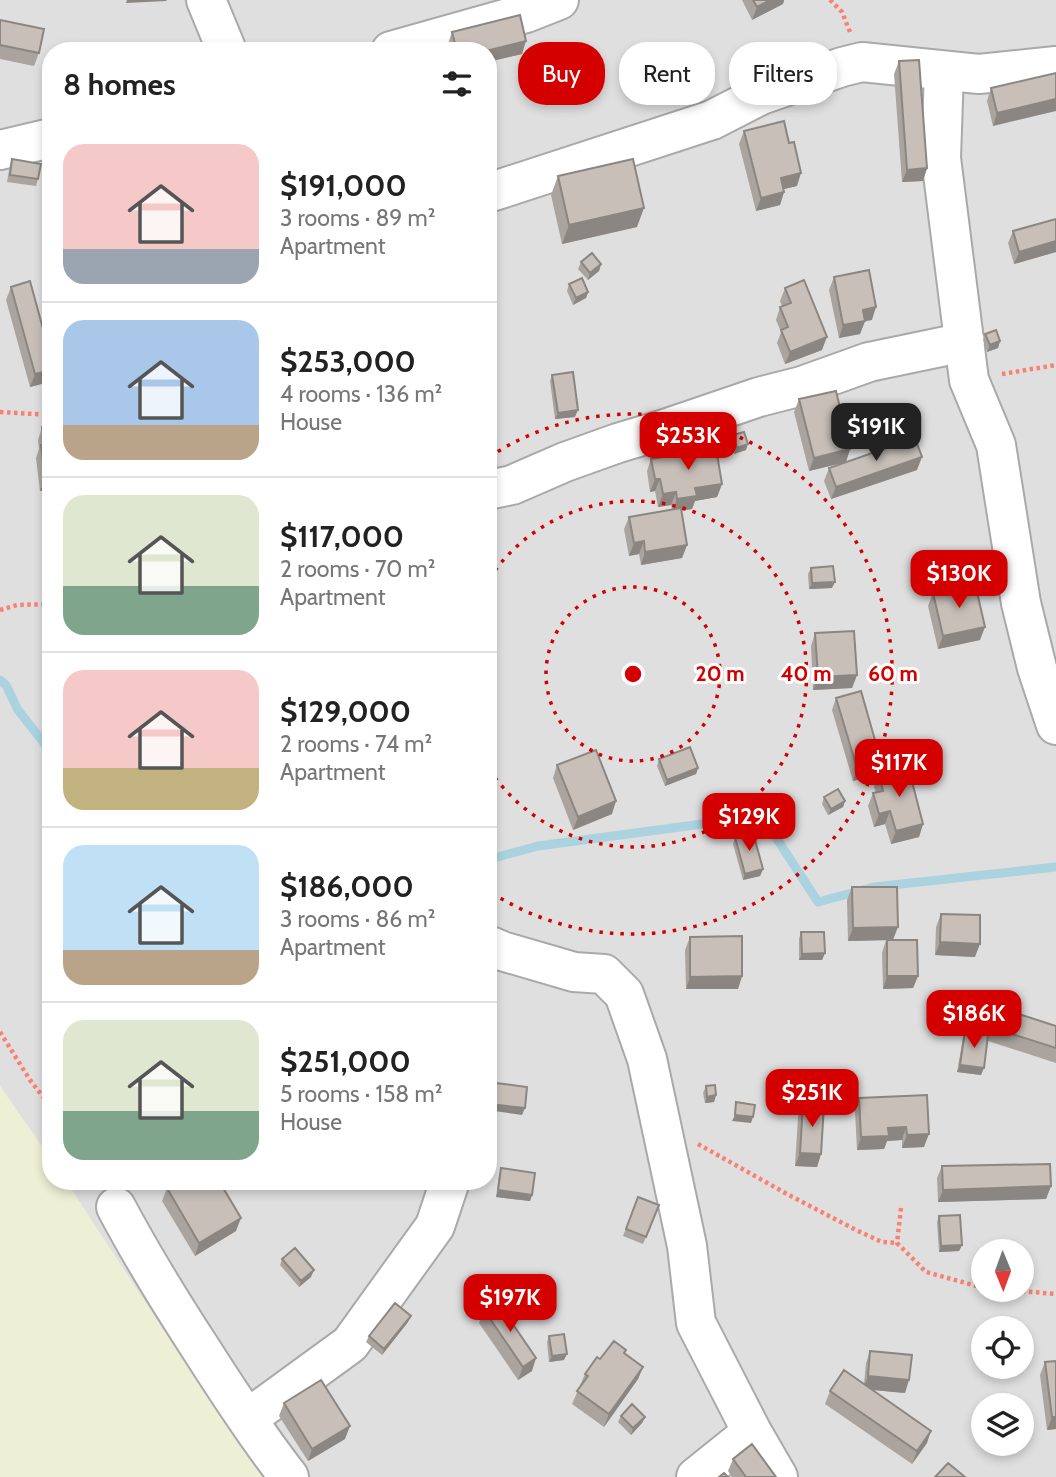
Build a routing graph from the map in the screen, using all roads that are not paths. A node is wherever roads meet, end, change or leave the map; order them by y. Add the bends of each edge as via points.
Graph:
1 (206, 0) edge
2 (559, 0) edge
3 (223, 42) edge
4 (423, 42) edge
5 (1056, 66) edge
6 (944, 71) junction
7 (42, 140) edge
8 (0, 150) edge
9 (497, 190) edge
10 (965, 342) junction
11 (497, 488) edge
12 (1056, 725) edge
13 (497, 949) edge
14 (447, 1190) edge
15 (116, 1207) dead end
16 (247, 1419) junction
17 (752, 1432) junction
18 (289, 1477) edge
19 (696, 1477) edge
20 (778, 1477) edge

1 - 3 street
2 - 4 street
5 - 6 street via 979,74
6 - 9 street via 862,62 842,67 761,95 712,120
6 - 10 street via 941,158
7 - 8 street
10 - 11 street via 869,362 618,443
10 - 12 street via 969,380 996,445 1021,603
13 - 17 street via 574,972 604,974 624,994 647,1059 664,1133 687,1246 696,1323
14 - 16 street via 435,1226 349,1344
15 - 16 street via 160,1286
16 - 18 street
17 - 19 street
17 - 20 street

